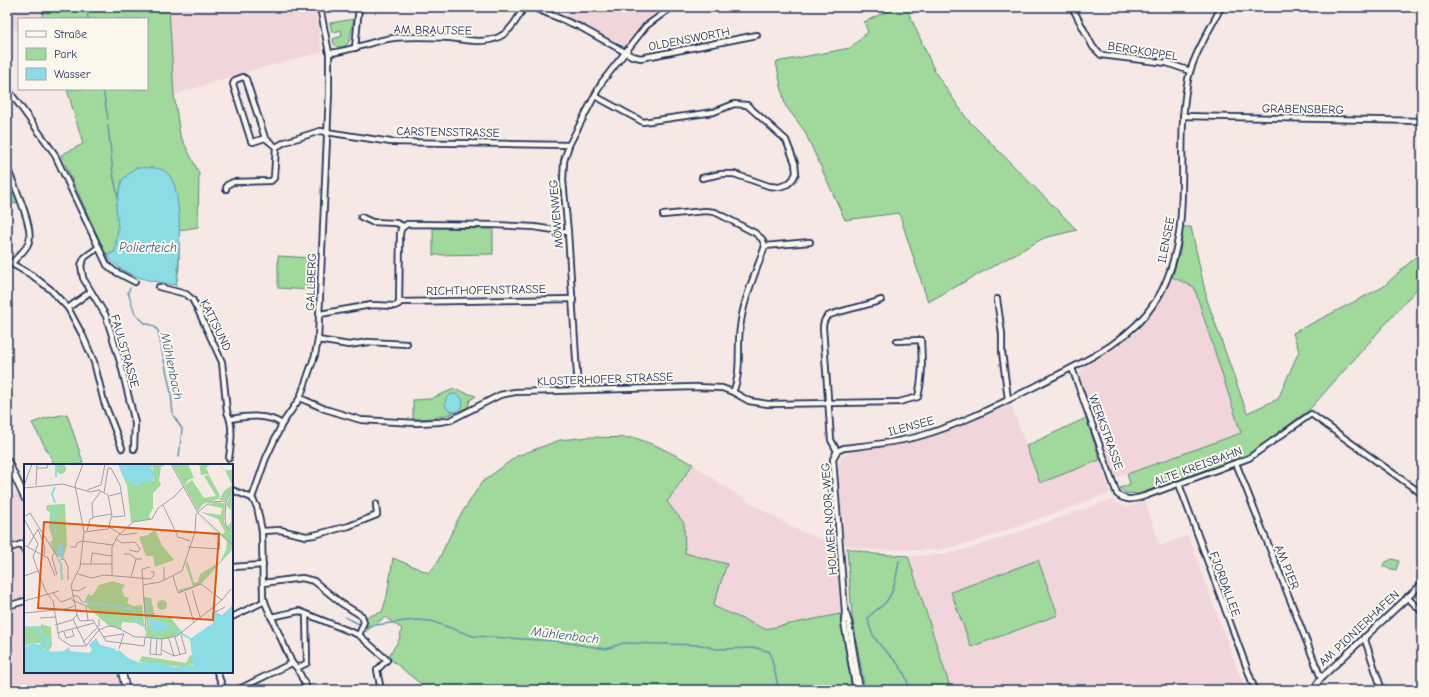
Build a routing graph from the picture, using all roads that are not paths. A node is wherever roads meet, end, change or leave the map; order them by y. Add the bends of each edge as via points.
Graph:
1 (320, 7) edge
2 (359, 7) edge
3 (524, 7) edge
4 (532, 7) edge
5 (672, 7) edge
6 (1072, 7) edge
7 (1221, 7) edge
8 (757, 34) dead end
9 (355, 48) junction
10 (625, 52) junction
11 (329, 54) junction
12 (1190, 71) junction
13 (7, 88) edge
14 (595, 96) junction
15 (1183, 116) junction
16 (1422, 121) edge
17 (327, 133) junction
18 (265, 138) junction
19 (569, 145) junction
20 (276, 147) junction
21 (7, 168) edge
22 (702, 178) dead end
23 (226, 189) dead end
24 (663, 215) dead end
25 (361, 217) dead end
26 (403, 226) junction
27 (568, 232) junction
28 (810, 242) dead end
29 (765, 246) junction
30 (99, 248) junction
31 (9, 261) edge
32 (135, 282) dead end
33 (159, 287) dead end
34 (90, 292) junction
35 (572, 299) junction
36 (997, 299) dead end
37 (881, 300) dead end
38 (400, 302) junction
39 (68, 308) junction
40 (320, 314) junction
41 (318, 340) junction
42 (897, 341) dead end
43 (406, 344) dead end
44 (1072, 368) junction
45 (578, 390) junction
46 (733, 392) junction
47 (300, 398) junction
48 (1008, 400) junction
49 (828, 403) junction
50 (231, 419) junction
51 (282, 424) junction
52 (122, 448) dead end
53 (134, 449) dead end
54 (837, 451) junction
55 (229, 458) dead end
56 (7, 460) edge
57 (1236, 463) junction
58 (1179, 484) junction
59 (233, 490) edge
60 (1422, 494) edge
61 (24, 496) edge
62 (252, 498) junction
63 (1126, 499) joint
64 (376, 504) dead end
65 (262, 531) junction
66 (24, 543) edge
67 (7, 549) edge
68 (263, 565) junction
69 (233, 567) edge
70 (263, 583) junction
71 (1422, 584) edge
72 (1407, 597) junction
73 (24, 601) edge
74 (265, 601) junction
75 (7, 606) edge
76 (845, 612) junction
77 (1422, 612) edge
78 (306, 614) junction
79 (233, 617) edge
80 (271, 617) junction
81 (359, 635) junction
82 (1364, 637) junction
83 (292, 662) junction
84 (297, 668) junction
85 (122, 673) edge
86 (217, 673) edge
87 (1321, 678) junction
88 (126, 690) edge
89 (224, 690) edge
90 (237, 690) edge
91 (308, 690) edge
92 (381, 690) edge
93 (856, 690) edge
94 (860, 690) edge
95 (1255, 690) edge
96 (1313, 690) edge
97 (1382, 690) edge

1 - 11 street, GALLBERG
2 - 9 street
3 - 9 street, AM BRAUTSEE via 517,21 505,34 492,40 395,38
4 - 10 street, OLDENSWORTH via 580,27
5 - 10 street, MÖWENWEG via 646,26
6 - 12 street, BERGKOPPEL via 1093,47 1101,54 1167,63
7 - 12 street, ILENSEE
8 - 10 street, OLDENSWORTH via 641,58
9 - 11 street, AM BRAUTSEE
10 - 14 street, MÖWENWEG via 602,82
11 - 17 street, GALLBERG
12 - 15 street, ILENSEE
13 - 30 street via 54,153
14 - 19 street, MÖWENWEG
14 - 22 street via 643,122 714,112 734,104 746,105 786,140 796,163 793,179 779,187 734,174
15 - 16 street, GRABENSBERG
15 - 44 street, ILENSEE via 1182,209 1169,276 1155,303 1126,334
17 - 19 street, CARSTENSSTRASSE via 391,142
17 - 20 street, CARSTENSSTRASSE via 320,131 308,134
17 - 40 street, GALLBERG
18 - 18 street via 246,79 234,80 250,141
18 - 20 street
19 - 27 street, MÖWENWEG via 562,181
20 - 23 street via 274,178 271,181 234,182 227,185
21 - 31 street via 24,210 30,234 28,244
24 - 29 street via 715,212 755,233
25 - 26 street via 378,223 396,223
26 - 27 street via 495,225
26 - 38 street via 400,234
27 - 35 street, MÖWENWEG
28 - 29 street
29 - 46 street via 742,314 738,345 738,377
30 - 32 street via 110,268
30 - 34 street, FAULSTRASSE via 85,257 81,265 83,278
31 - 39 street via 34,276
33 - 50 street, KATTSUND via 192,298 222,362 226,406
34 - 39 street
34 - 53 street, FAULSTRASSE via 106,316 121,365 135,423
35 - 38 street, RICHTHOFENSTRASSE
35 - 45 street, MÖWENWEG
36 - 48 street
37 - 49 street, HOLMER-NOOR-WEG via 832,315 824,321
38 - 40 street, RICHTHOFENSTRASSE via 395,306 371,305
39 - 52 street via 94,362 104,402
40 - 41 street, GALLBERG
41 - 43 street via 349,345 368,342
41 - 47 street, GALLBERG
42 - 49 street, KLOSTERHOFER STRASSE via 921,340 922,380 918,397 899,402
44 - 48 street, ILENSEE
44 - 63 street, WERKSTRASSE via 1117,494
45 - 46 street, KLOSTERHOFER STRASSE via 695,387 722,388
45 - 47 street, KLOSTERHOFER STRASSE via 515,392 500,395 451,420 423,423 361,420
46 - 49 street, KLOSTERHOFER STRASSE via 749,401 768,404
47 - 51 street, GALLBERG
48 - 54 street, ILENSEE via 924,435
49 - 54 street, HOLMER-NOOR-WEG via 832,443
50 - 51 street via 273,418
50 - 55 street, KATTSUND
51 - 62 street, GALLBERG via 266,458
54 - 76 street, HOLMER-NOOR-WEG via 834,459
56 - 61 street
57 - 58 street, ALTE KREISBAHN
57 - 60 street, ALTE KREISBAHN via 1249,458 1311,414
57 - 87 street, AM PIER
58 - 63 street, ALTE KREISBAHN via 1134,499
58 - 95 street, FJORDALLEE
59 - 62 street
62 - 65 street
64 - 65 street via 377,515 349,526 314,535 306,536 280,530
65 - 68 street
66 - 67 street
68 - 69 street
68 - 70 street
70 - 74 street
70 - 81 street via 302,578 314,581 362,616 364,622
71 - 72 street, AM PIONIERHAFEN
72 - 77 street
72 - 82 street, AM PIONIERHAFEN
73 - 75 street
74 - 79 street
74 - 80 street
76 - 93 street, HOLMER-NOOR-WEG via 844,622
76 - 94 street, HOLMER-NOOR-WEG
78 - 80 street via 293,611
78 - 81 street
78 - 84 street via 307,663
80 - 83 street
81 - 92 street via 387,660 377,670
82 - 87 street, AM PIONIERHAFEN
82 - 97 street
83 - 84 street
83 - 90 street
84 - 91 street
85 - 88 street
86 - 89 street
87 - 96 street, AM PIONIERHAFEN

